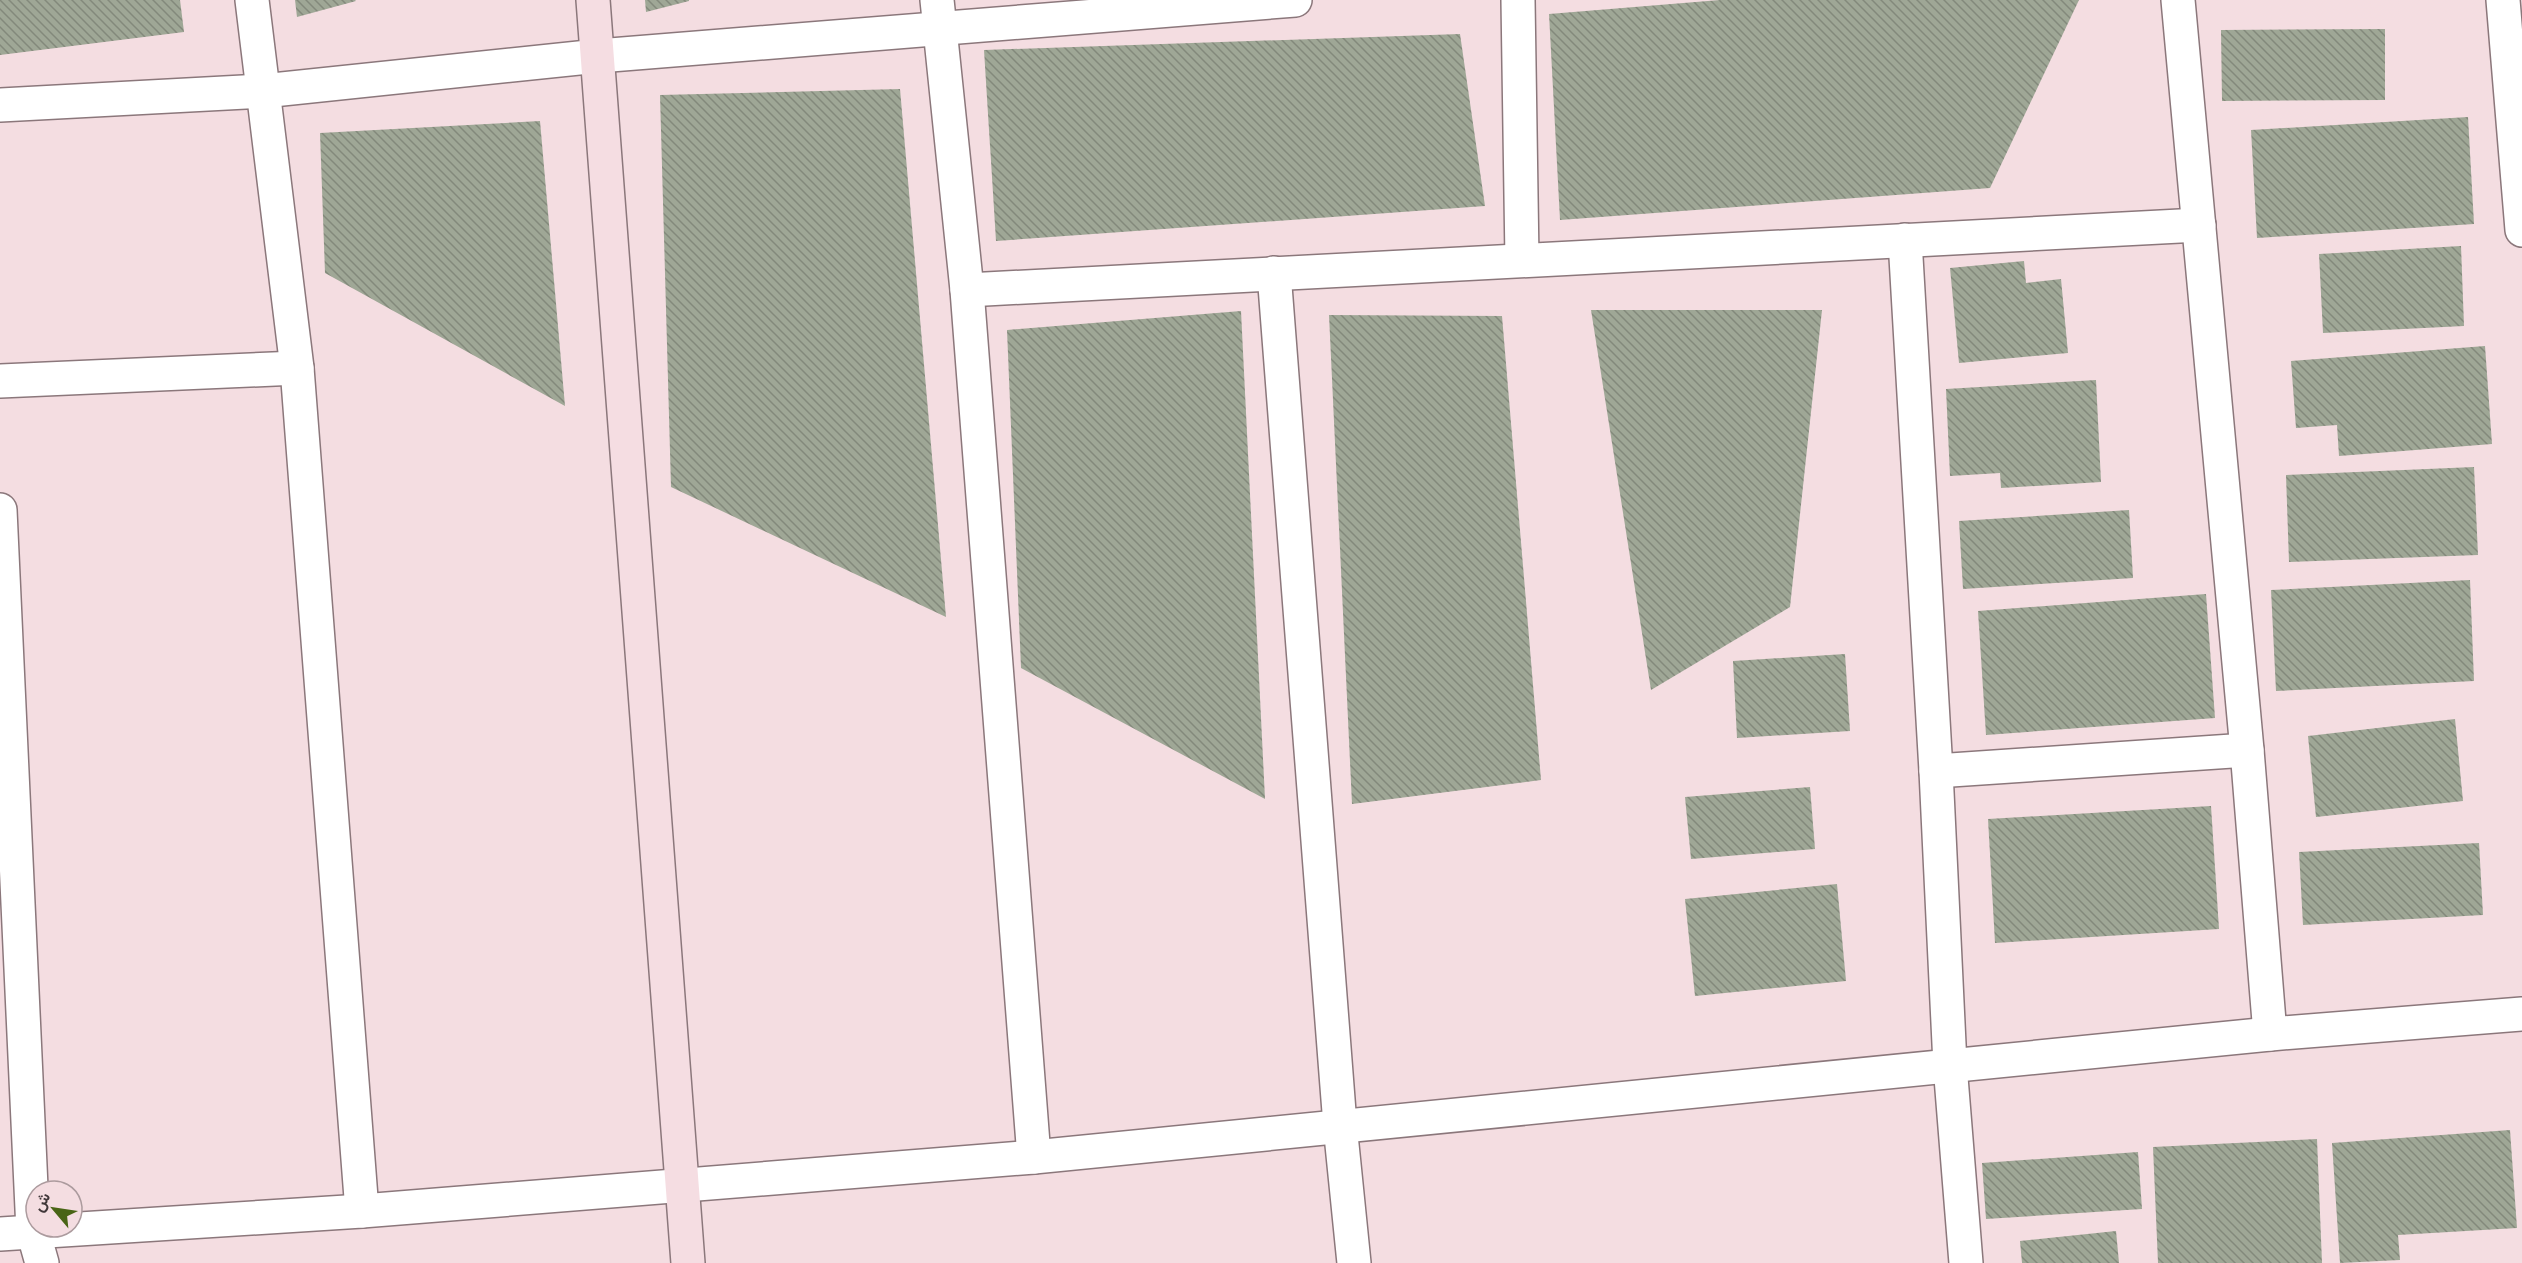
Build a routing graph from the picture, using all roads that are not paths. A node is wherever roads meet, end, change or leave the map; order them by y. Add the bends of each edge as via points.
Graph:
1 (252, 0) edge
2 (593, 0) edge
3 (1295, 0) edge
4 (1518, 0) edge
5 (2178, 0) edge
6 (2510, 8) edge
7 (939, 15) edge
8 (597, 56) junction
9 (263, 91) junction
10 (0, 105) edge
11 (2199, 225) junction
12 (2522, 230) edge
13 (1905, 240) junction
14 (1522, 260) junction
15 (1274, 273) junction
16 (967, 290) junction
17 (297, 368) junction
18 (0, 381) edge
19 (0, 510) edge
20 (2247, 750) junction
21 (1936, 771) junction
22 (10, 944) edge
23 (2522, 1014) edge
24 (2270, 1034) junction
25 (1950, 1065) junction
26 (1340, 1125) junction
27 (1034, 1157) junction
28 (29, 1179) edge
29 (681, 1185) junction
30 (362, 1211) junction
31 (84, 1228) edge
32 (24, 1232) edge
33 (0, 1233) edge
34 (35, 1239) edge
35 (42, 1263) edge
36 (688, 1263) edge
37 (1354, 1263) edge
38 (1966, 1263) edge

1 - 9 street
2 - 8 street
3 - 7 street
4 - 14 street
5 - 11 street
6 - 12 street
7 - 8 street
7 - 16 street
8 - 9 street
8 - 29 street
9 - 10 street
9 - 17 street
11 - 13 street
11 - 20 street
13 - 14 street
13 - 21 street
14 - 15 street
15 - 16 street
15 - 26 street
16 - 27 street
17 - 18 street
17 - 30 street
19 - 22 street
20 - 21 street
20 - 24 street
21 - 25 street
22 - 28 street
23 - 24 street
24 - 25 street
25 - 26 street
25 - 38 street
26 - 27 street
26 - 37 street
27 - 29 street
29 - 30 street
29 - 36 street
30 - 31 street
32 - 33 street
34 - 35 street

